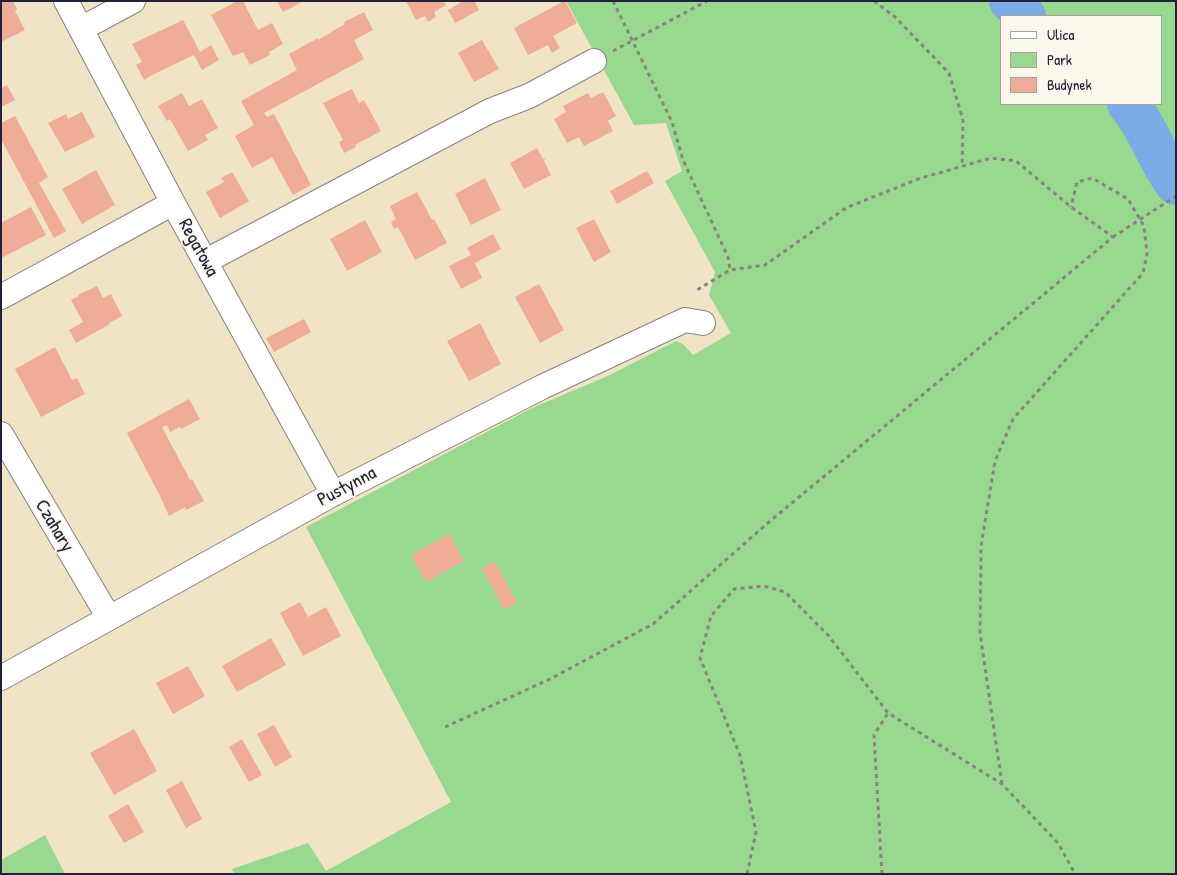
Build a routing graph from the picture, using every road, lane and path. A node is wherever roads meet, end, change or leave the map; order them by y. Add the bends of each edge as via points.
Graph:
1 (66, 1) edge
2 (133, 1) edge
3 (613, 1) edge
4 (708, 1) edge
5 (874, 1) edge
6 (81, 29) junction
7 (632, 40) junction
8 (594, 61) dead end
9 (962, 166) junction
10 (1176, 196) edge
11 (173, 203) junction
12 (1071, 207) junction
13 (1113, 237) junction
14 (206, 261) junction
15 (730, 270) junction
16 (697, 290) dead end
17 (1, 297) edge
18 (703, 323) dead end
19 (1, 434) edge
20 (333, 494) junction
21 (109, 618) junction
22 (1, 678) edge
23 (888, 713) junction
24 (446, 727) dead end
25 (1002, 784) junction
26 (747, 874) edge
27 (882, 874) edge
28 (1075, 874) edge

1 - 6 street, Regatowa
2 - 6 street
3 - 7 path
4 - 7 path
5 - 9 path via 895,17 949,72 963,120
6 - 11 street, Regatowa
7 - 15 path via 672,122 683,160 728,258
8 - 14 street via 529,96 490,111
9 - 12 path via 991,158 1016,161
9 - 15 path via 918,179 846,208 765,265
10 - 13 path, bridge
11 - 14 street, Regatowa
11 - 17 street
12 - 13 path
12 - 25 path via 1078,182 1092,178 1128,199 1144,226 1147,254 1142,273 1013,419 995,461 981,546 980,633
13 - 24 path via 769,522 653,624 550,679
14 - 20 street, Regatowa
15 - 16 path
18 - 20 street, Pustynna via 685,320 533,391
19 - 21 street, Czahary
20 - 21 street, Pustynna
21 - 22 street, Pustynna
23 - 25 path
23 - 26 path via 828,635 784,592 764,586 734,589 711,616 700,658 740,755 756,832
23 - 27 path via 874,735
25 - 28 path via 1058,843

